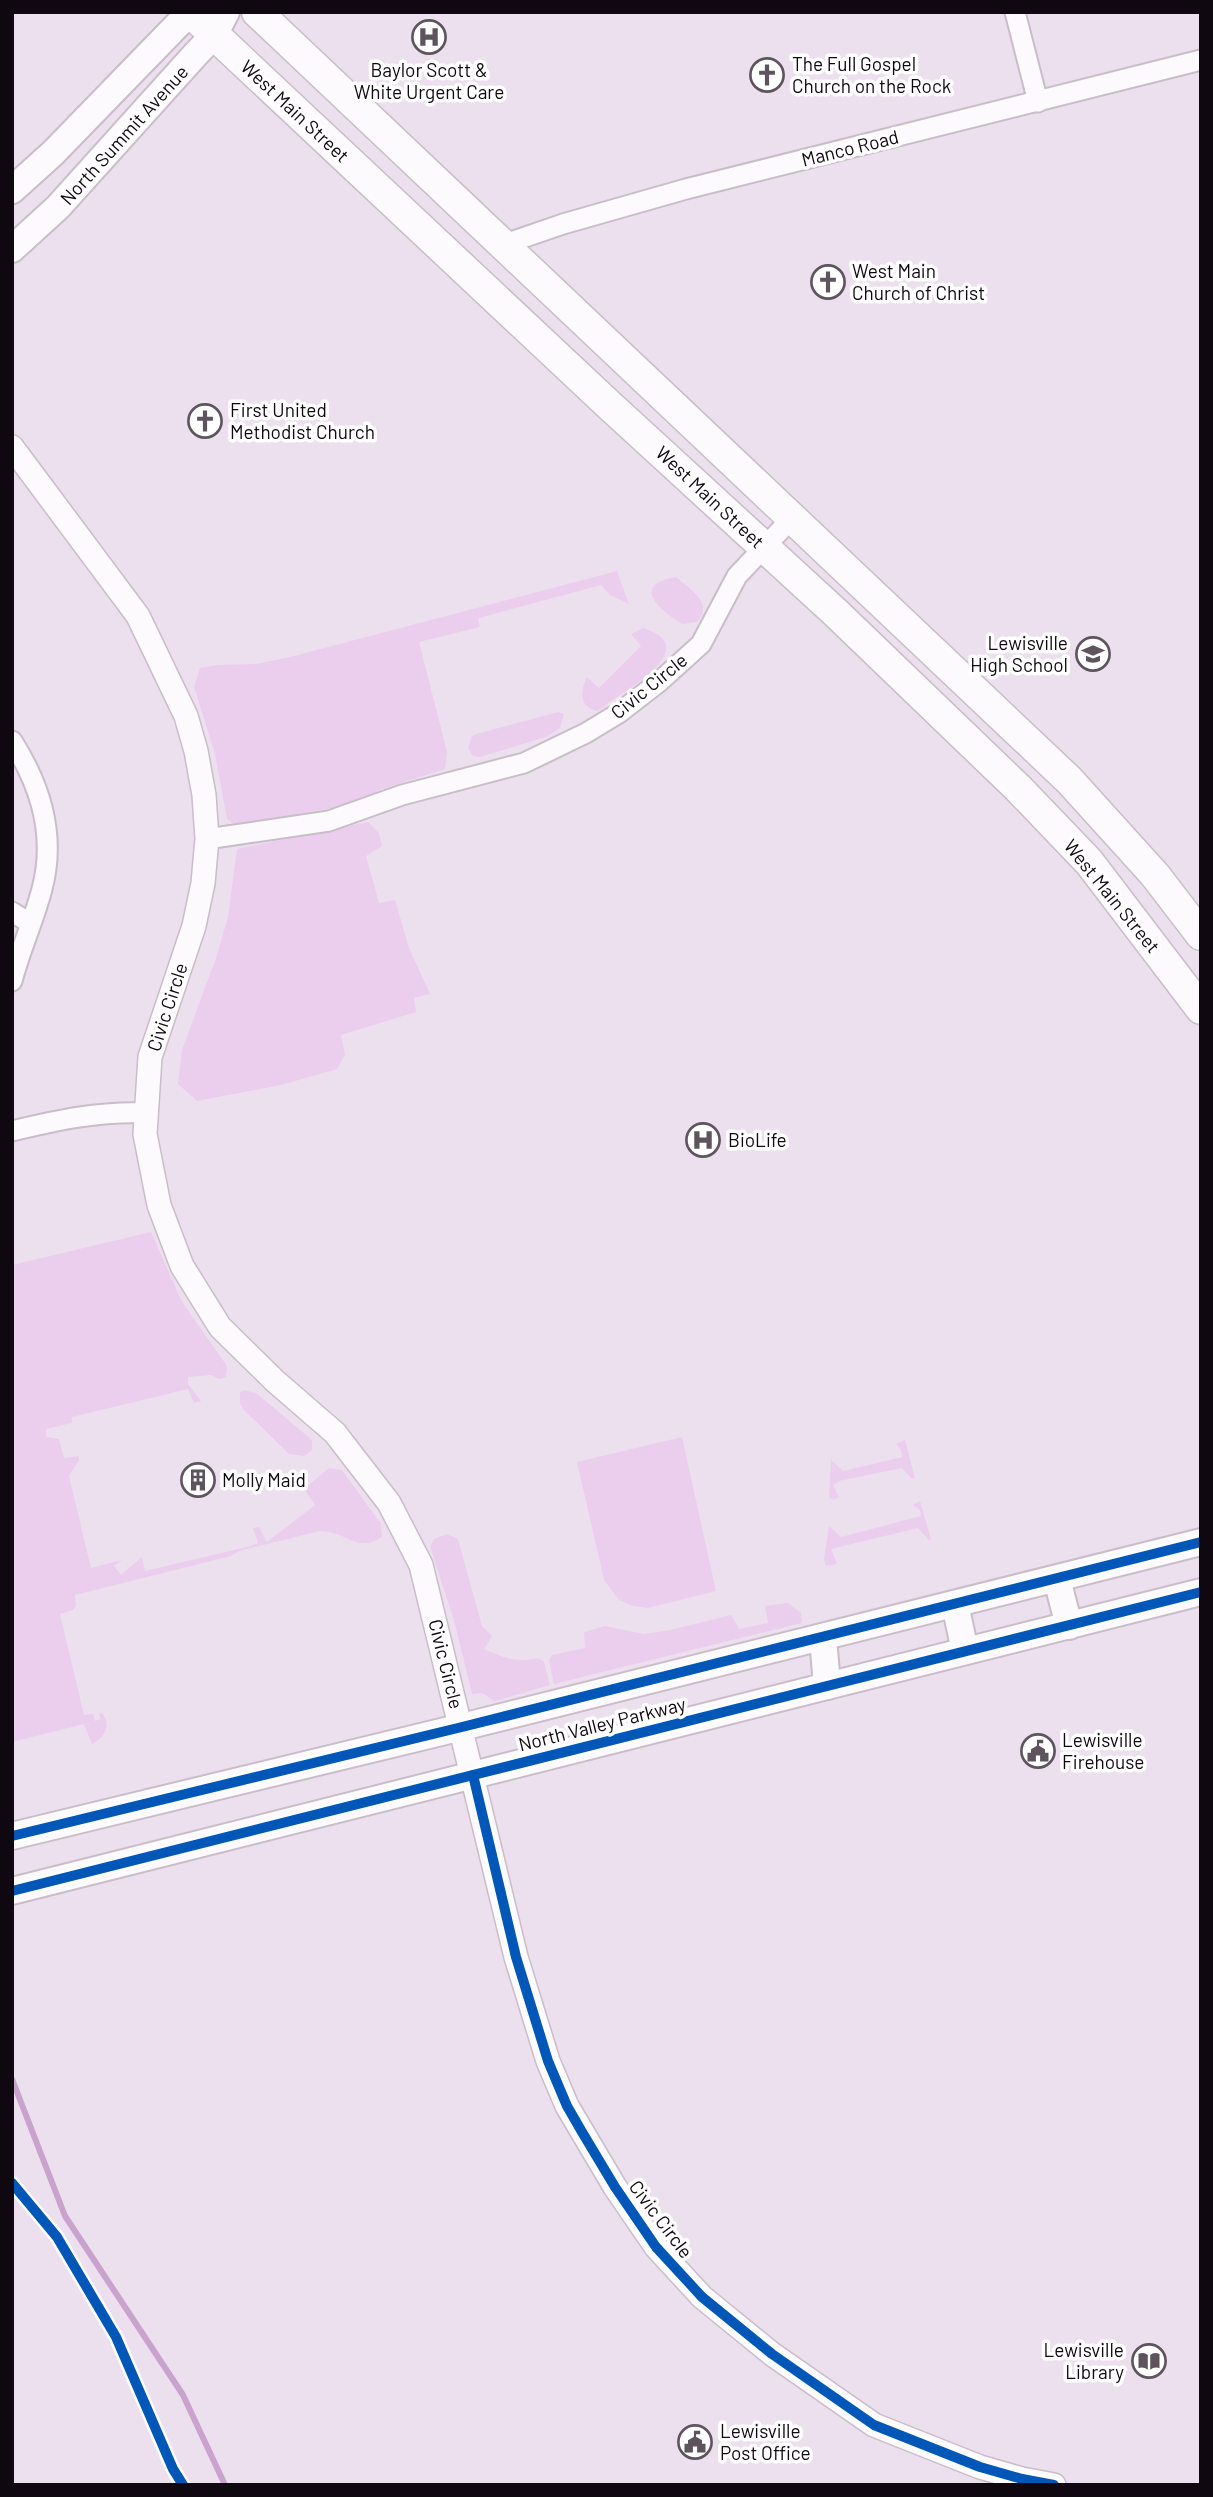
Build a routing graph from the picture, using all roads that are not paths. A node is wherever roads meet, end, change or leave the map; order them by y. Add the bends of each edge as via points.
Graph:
1 (190, 12) edge
2 (257, 12) edge
3 (1015, 12) edge
4 (220, 23) edge
5 (1201, 60) edge
6 (1038, 102) junction
7 (12, 190) edge
8 (502, 245) junction
9 (12, 249) edge
10 (12, 447) edge
11 (792, 518) junction
12 (764, 547) junction
13 (15, 752) edge
14 (207, 839) junction
15 (12, 912) edge
16 (30, 923) junction
17 (1192, 924) edge
18 (1146, 937) junction
19 (12, 981) edge
20 (1201, 1009) edge
21 (146, 1113) junction
22 (12, 1131) edge
23 (1201, 1542) edge
24 (1057, 1579) junction
25 (1201, 1592) edge
26 (955, 1604) junction
27 (1069, 1626) junction
28 (824, 1637) junction
29 (965, 1651) junction
30 (827, 1686) junction
31 (462, 1727) junction
32 (473, 1775) junction
33 (12, 1836) edge
34 (12, 1891) edge
35 (1054, 2485) edge

1 - 4 main road, West Main Street
1 - 7 main road, North Summit Avenue
2 - 8 main road
3 - 6 street
4 - 9 main road, North Summit Avenue via 61,204
4 - 12 main road, West Main Street
5 - 6 street, Manco Road
6 - 8 street, Manco Road via 686,189
8 - 11 main road
10 - 14 street, Civic Circle via 138,616 172,684 196,751
11 - 12 street, Civic Circle
11 - 17 main road via 1069,780
12 - 14 street, Civic Circle via 737,576 701,644 659,682 586,733 524,763 402,794 330,821
12 - 18 main road, West Main Street via 1018,788 1089,862
13 - 16 street via 43,805 48,844 42,890
14 - 21 street, Civic Circle via 194,926 150,1057
15 - 16 street
16 - 19 street
17 - 18 main road
18 - 20 main road, West Main Street
21 - 22 street via 87,1115
21 - 31 street, Civic Circle via 145,1134 159,1205 182,1266 220,1327 335,1433 389,1503 421,1565
23 - 24 main road, North Valley Parkway
24 - 26 main road, North Valley Parkway
24 - 27 main road
25 - 27 main road, North Valley Parkway
26 - 28 main road, North Valley Parkway
26 - 29 main road
27 - 29 main road, North Valley Parkway
28 - 30 main road
28 - 31 main road, North Valley Parkway
29 - 30 main road, North Valley Parkway
30 - 32 main road, North Valley Parkway
31 - 32 street, Civic Circle
31 - 33 main road, North Valley Parkway
32 - 34 main road, North Valley Parkway
32 - 35 street, Civic Circle via 516,1956 548,2061 567,2106 656,2247 702,2297 772,2354 874,2425 980,2467

